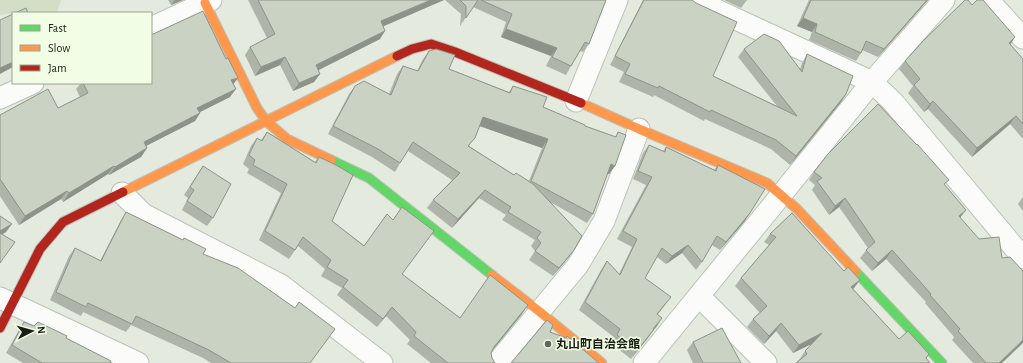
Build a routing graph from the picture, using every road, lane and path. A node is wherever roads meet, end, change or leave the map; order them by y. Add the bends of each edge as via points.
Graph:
1 (617, 0) edge
2 (695, 0) edge
3 (944, 0) edge
4 (988, 0) edge
5 (208, 2) edge
6 (152, 28) edge
7 (1023, 38) edge
8 (872, 82) junction
9 (31, 84) edge
10 (0, 98) edge
11 (576, 101) junction
12 (266, 121) junction
13 (639, 129) junction
14 (122, 193) junction
15 (781, 195) junction
16 (1023, 258) edge
17 (699, 296) junction
18 (6, 301) edge
19 (540, 312) junction
20 (0, 328) edge
21 (138, 363) edge
22 (382, 363) edge
23 (497, 363) edge
24 (602, 363) edge
25 (644, 363) edge
26 (766, 363) edge
27 (942, 363) edge

1 - 11 street
2 - 8 street
3 - 8 street
4 - 7 street
5 - 6 street
5 - 12 street via 257,108
8 - 15 street
8 - 16 street via 893,102
9 - 10 street
11 - 12 street via 431,44 412,49
11 - 13 street
12 - 14 street
12 - 19 street via 286,139 370,178
13 - 15 street via 767,183
13 - 19 street via 604,221 578,265
14 - 18 street via 63,222 40,249
14 - 22 street via 144,214 280,284
15 - 17 street
15 - 27 street
17 - 25 street
17 - 26 street
18 - 20 street
18 - 21 street
19 - 23 street
19 - 24 street

